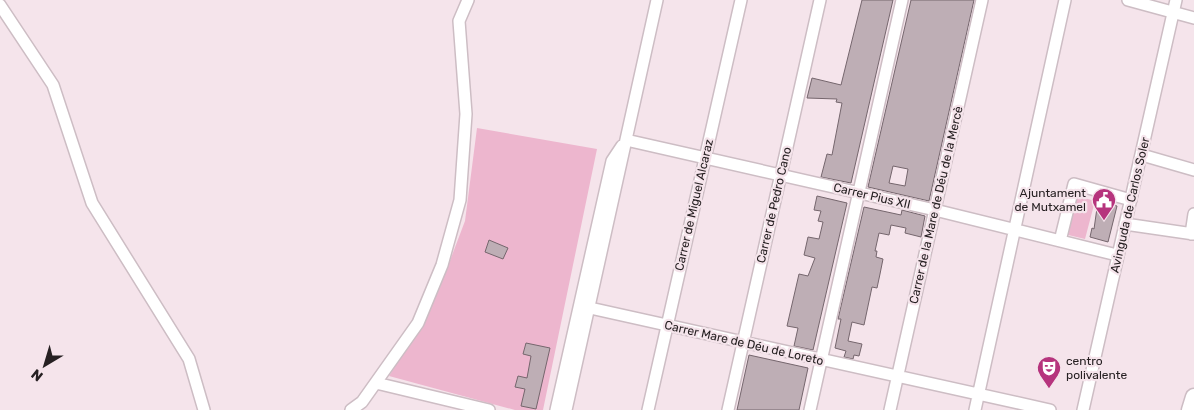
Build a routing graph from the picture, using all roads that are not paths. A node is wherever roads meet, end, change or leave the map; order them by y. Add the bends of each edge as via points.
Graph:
1 (468, 0) edge
2 (657, 0) edge
3 (741, 0) edge
4 (820, 0) edge
5 (902, 0) edge
6 (982, 0) edge
7 (1065, 0) edge
8 (1128, 0) edge
9 (0, 5) edge
10 (1175, 6) edge
11 (1194, 18) edge
12 (626, 140) junction
13 (1142, 156) junction
14 (705, 158) junction
15 (1194, 170) edge
16 (781, 175) junction
17 (859, 192) junction
18 (1131, 200) junction
19 (935, 210) junction
20 (1194, 214) edge
21 (1125, 224) junction
22 (1016, 231) junction
23 (1193, 234) edge
24 (1060, 241) junction
25 (1117, 255) junction
26 (590, 308) junction
27 (667, 326) junction
28 (743, 343) junction
29 (821, 361) junction
30 (897, 378) junction
31 (376, 383) junction
32 (978, 395) junction
33 (1194, 397) edge
34 (365, 406) edge
35 (204, 410) edge
36 (351, 410) edge
37 (489, 410) edge
38 (556, 410) edge
39 (566, 410) edge
40 (648, 410) edge
41 (728, 410) edge
42 (810, 410) edge
43 (890, 410) edge
44 (975, 410) edge
45 (1050, 410) edge
46 (1083, 410) edge
47 (1190, 410) edge

1 - 31 street via 459,21 466,114 460,200 442,266 418,323
2 - 12 street
3 - 14 street, Carrer de Miguel Alcaraz
4 - 16 street, Carrer de Pedro Cano
5 - 17 street
6 - 19 street, Carrer de la Mare de Déu de la Mercè
7 - 22 street
8 - 10 street
9 - 35 street via 52,85 92,203 189,359
10 - 11 street
10 - 13 street, Avinguda de Carlos Soler
12 - 14 street, Carrer Pius XII
12 - 26 street
12 - 38 street via 612,161
13 - 15 street
13 - 18 street, Avinguda de Carlos Soler
14 - 16 street, Carrer Pius XII
14 - 27 street, Carrer de Miguel Alcaraz
16 - 17 street, Carrer Pius XII
16 - 28 street, Carrer de Pedro Cano
17 - 19 street, Carrer Pius XII
17 - 29 street
18 - 21 street, Avinguda de Carlos Soler
18 - 24 street via 1074,184
19 - 22 street, Carrer Pius XII
19 - 30 street, Carrer de la Mare de Déu de la Mercè
20 - 23 street
21 - 23 street
21 - 25 street, Avinguda de Carlos Soler
22 - 24 street, Carrer Pius XII
22 - 32 street
24 - 25 street, Carrer Pius XII
25 - 46 street, Avinguda de Carlos Soler
26 - 27 street, Carrer Mare de Déu de Loreto
26 - 39 street
27 - 28 street, Carrer Mare de Déu de Loreto
27 - 40 street, Carrer de Miguel Alcaraz
28 - 29 street, Carrer Mare de Déu de Loreto
28 - 41 street, Carrer de Pedro Cano
29 - 30 street, Carrer Mare de Déu de Loreto
29 - 42 street
30 - 32 street, Carrer Mare de Déu de Loreto
30 - 43 street, Carrer de la Mare de Déu de la Mercè
31 - 34 street
31 - 37 street
32 - 44 street
32 - 45 street, Carrer Mare de Déu de Loreto
33 - 47 street
34 - 36 street

